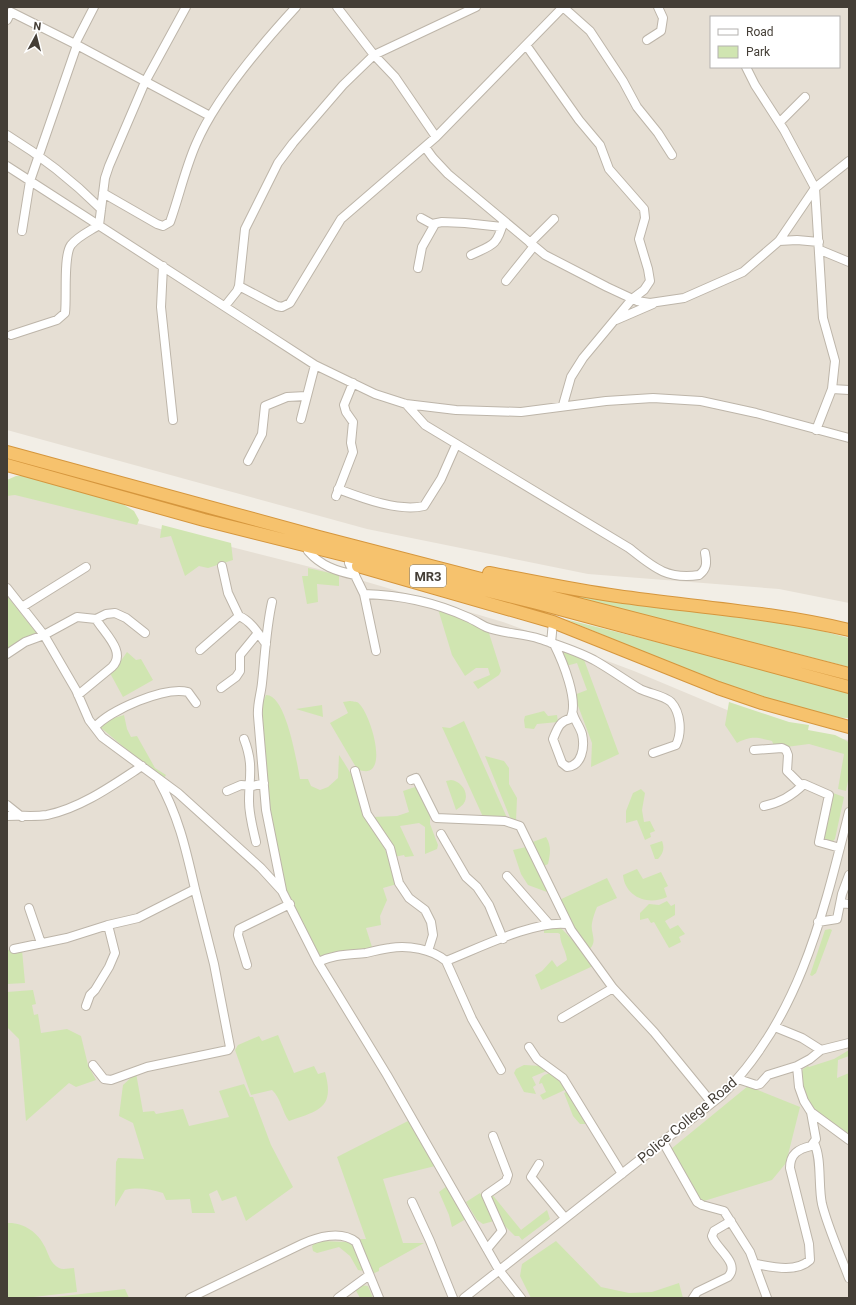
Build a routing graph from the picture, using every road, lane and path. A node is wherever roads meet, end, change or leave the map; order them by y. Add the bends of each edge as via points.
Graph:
1 (94, 7) edge
2 (186, 7) edge
3 (296, 7) edge
4 (337, 7) edge
5 (475, 7) edge
6 (563, 7) edge
7 (658, 7) edge
8 (12, 9) edge
9 (7, 20) edge
10 (647, 40) dead end
11 (76, 44) junction
12 (526, 45) junction
13 (374, 55) junction
14 (746, 68) edge
15 (145, 82) junction
16 (805, 97) dead end
17 (210, 116) junction
18 (780, 122) junction
19 (7, 135) edge
20 (436, 137) junction
21 (425, 147) junction
22 (39, 155) junction
23 (672, 155) dead end
24 (849, 162) edge
25 (7, 166) edge
26 (30, 181) junction
27 (816, 188) junction
28 (103, 193) junction
29 (101, 209) junction
30 (421, 218) dead end
31 (554, 219) dead end
32 (435, 224) junction
33 (503, 224) junction
34 (99, 225) junction
35 (22, 231) dead end
36 (779, 242) junction
37 (532, 245) junction
38 (820, 246) junction
39 (472, 255) dead end
40 (849, 262) edge
41 (164, 266) junction
42 (418, 268) dead end
43 (506, 281) dead end
44 (239, 286) junction
45 (632, 298) junction
46 (655, 303) junction
47 (225, 306) junction
48 (613, 321) junction
49 (11, 335) dead end
50 (315, 365) junction
51 (353, 383) junction
52 (832, 389) junction
53 (849, 390) edge
54 (306, 396) junction
55 (406, 404) junction
56 (563, 405) junction
57 (301, 419) dead end
58 (173, 420) dead end
59 (816, 430) junction
60 (849, 438) edge
61 (456, 445) junction
62 (7, 452) edge
63 (248, 461) dead end
64 (7, 465) edge
65 (204, 520) junction
66 (320, 537) junction
67 (308, 551) junction
68 (705, 553) dead end
69 (348, 563) junction
70 (86, 566) dead end
71 (222, 566) dead end
72 (355, 575) junction
73 (7, 588) edge
74 (364, 594) junction
75 (272, 602) dead end
76 (22, 607) junction
77 (239, 616) junction
78 (96, 619) junction
79 (553, 622) junction
80 (849, 630) edge
81 (145, 633) dead end
82 (258, 633) junction
83 (44, 636) junction
84 (552, 643) junction
85 (266, 644) junction
86 (200, 650) dead end
87 (376, 651) dead end
88 (7, 654) edge
89 (849, 674) edge
90 (849, 687) edge
91 (221, 688) dead end
92 (78, 695) junction
93 (196, 702) dead end
94 (573, 714) junction
95 (849, 726) edge
96 (95, 727) junction
97 (244, 739) dead end
98 (754, 750) dead end
99 (653, 753) dead end
100 (142, 766) junction
101 (356, 771) dead end
102 (157, 779) junction
103 (411, 780) dead end
104 (264, 783) junction
105 (250, 786) junction
106 (802, 786) junction
107 (227, 791) dead end
108 (7, 805) edge
109 (764, 806) dead end
110 (849, 812) edge
111 (7, 816) edge
112 (22, 817) junction
113 (441, 834) dead end
114 (256, 842) dead end
115 (840, 848) junction
116 (849, 875) edge
117 (506, 876) dead end
118 (195, 889) junction
119 (282, 891) junction
120 (290, 904) junction
121 (845, 904) edge
122 (29, 908) dead end
123 (818, 922) junction
124 (549, 924) junction
125 (567, 924) junction
126 (108, 925) junction
127 (503, 939) junction
128 (41, 943) junction
129 (14, 949) dead end
130 (428, 951) junction
131 (446, 961) junction
132 (318, 962) junction
133 (247, 965) dead end
134 (613, 988) junction
135 (86, 1006) dead end
136 (562, 1018) dead end
137 (775, 1027) junction
138 (849, 1043) edge
139 (529, 1047) dead end
140 (821, 1050) junction
141 (93, 1065) dead end
142 (797, 1066) junction
143 (501, 1070) dead end
144 (738, 1079) junction
145 (712, 1103) junction
146 (811, 1112) junction
147 (492, 1136) dead end
148 (849, 1140) edge
149 (663, 1142) junction
150 (814, 1143) junction
151 (539, 1164) dead end
152 (622, 1174) junction
153 (412, 1202) dead end
154 (565, 1218) junction
155 (731, 1221) junction
156 (487, 1249) junction
157 (756, 1264) junction
158 (499, 1270) junction
159 (368, 1276) junction
160 (849, 1278) edge
161 (190, 1298) edge
162 (338, 1298) edge
163 (378, 1298) edge
164 (453, 1298) edge
165 (464, 1298) edge
166 (521, 1298) edge
167 (693, 1298) edge
168 (767, 1298) edge

1 - 11 street
2 - 15 street
3 - 17 street via 267,38
4 - 13 street
5 - 13 street
6 - 12 street
6 - 23 street via 590,31 637,107
7 - 10 street via 663,18 661,31
8 - 9 street
8 - 11 street
11 - 15 street
11 - 22 street
12 - 20 street
12 - 45 street via 579,120 600,145 609,169 644,209 639,239 650,281 644,290
13 - 20 street via 395,77
13 - 44 street via 343,85 278,163 245,229
14 - 18 street
15 - 17 street
15 - 28 street via 109,166
16 - 18 street
17 - 28 street via 193,151 167,224 157,224
18 - 27 street
19 - 22 street
20 - 21 street
21 - 33 street via 448,174
21 - 44 street via 341,219 290,303 277,306
22 - 26 street
22 - 29 street via 71,179
24 - 27 street
25 - 26 street
26 - 34 street
26 - 35 street
27 - 36 street
27 - 38 street
28 - 29 street
29 - 34 street
30 - 32 street
31 - 37 street
32 - 33 street
32 - 42 street via 422,247
33 - 37 street
33 - 39 street via 499,238 492,245
34 - 41 street
34 - 49 street via 80,237 69,248 64,314 57,320
36 - 38 street via 798,240
36 - 46 street via 743,272 684,298
37 - 43 street
37 - 45 street via 570,269
38 - 40 street
38 - 52 street via 823,318 835,361
41 - 47 street
41 - 58 street via 161,307
44 - 47 street
45 - 46 street
45 - 48 street
46 - 48 street
47 - 50 street
48 - 56 street via 571,377
50 - 51 street
50 - 54 street
51 - 55 street via 375,394
51 - 61 street via 344,409 353,422 353,452 337,492 384,504 416,508 424,506 441,479
52 - 53 street
52 - 59 street
54 - 57 street
54 - 63 street via 288,396 265,406 262,434
55 - 56 street via 488,412 522,412
55 - 61 street via 425,425
56 - 59 street via 652,398 701,401
59 - 60 street
61 - 68 street via 629,548 657,570 668,575 699,575 705,571
62 - 66 highway, MR3
64 - 65 highway, MR3
65 - 67 highway
65 - 90 highway, MR3 via 537,603
66 - 80 highway via 487,573 609,595 753,613
66 - 89 highway, MR3
67 - 69 highway
67 - 72 street via 316,561 325,566
69 - 72 street
69 - 79 highway
70 - 76 street
71 - 77 street via 228,593
72 - 74 street
73 - 76 street
74 - 84 street via 392,595 418,600 462,615 486,627
74 - 87 street
75 - 85 street
76 - 83 street
77 - 82 street via 245,618
77 - 86 street
78 - 81 street via 106,614 115,614 126,618
78 - 83 street via 77,617
78 - 92 street via 119,657 112,667
79 - 84 street
79 - 95 highway via 718,688 762,703
82 - 85 street
82 - 91 street via 240,655 240,671 236,677
83 - 88 street via 25,642
83 - 92 street
84 - 94 street via 567,679 573,702
84 - 99 street via 594,660 643,690 672,703 681,728 679,739 676,745
85 - 104 street via 262,685 257,704
92 - 96 street via 89,720
93 - 96 street via 188,692 174,690 120,709
94 - 94 street via 570,719 564,720 553,739 562,763 567,767 572,767 578,762 584,746
96 - 100 street via 102,737
97 - 105 street via 252,768
98 - 106 street via 786,750 787,771
100 - 102 street
100 - 112 street via 107,789 70,808 47,815
101 - 130 street via 367,814 390,848 399,882 409,898 425,910 431,922 433,935
102 - 118 street via 172,805
102 - 119 street via 184,798 261,868
103 - 125 street via 416,778 436,818 506,821 520,826
104 - 105 street
104 - 119 street via 266,810
105 - 107 street via 241,785
105 - 114 street via 250,812
106 - 109 street via 777,804
106 - 115 street via 804,784 829,795 820,842
108 - 112 street
110 - 115 street, Police College Road
111 - 112 street
113 - 127 street via 466,877 477,887 489,905
115 - 123 street, Police College Road
116 - 121 street via 842,894
117 - 124 street
118 - 126 street via 138,918
118 - 141 street via 214,964 230,1047 228,1050 129,1072 111,1080 104,1079
119 - 120 street
120 - 132 street
120 - 133 street via 239,929 238,936
121 - 123 street via 837,919
122 - 128 street
123 - 137 street, Police College Road via 791,998
124 - 125 street
124 - 127 street
125 - 134 street
126 - 128 street
126 - 135 street via 115,953
127 - 131 street
128 - 129 street
130 - 131 street
130 - 132 street via 392,947 332,956
131 - 143 street via 472,1019
132 - 156 street via 387,1075
134 - 136 street
134 - 145 street via 654,1032
137 - 140 street via 802,1038
137 - 144 street, Police College Road
138 - 140 street
139 - 152 street via 537,1060 563,1078
140 - 142 street
142 - 144 street via 768,1075 756,1085
142 - 146 street via 799,1087
144 - 145 street, Police College Road
145 - 149 street, Police College Road
146 - 148 street
146 - 150 street
147 - 156 street via 508,1175 506,1181 486,1195 502,1231
149 - 152 street, Police College Road
149 - 155 street via 697,1202 724,1211
150 - 157 street via 795,1152 790,1161 809,1244 810,1260 784,1269
150 - 160 street via 818,1150 822,1206
151 - 154 street via 531,1177
152 - 154 street, Police College Road
153 - 164 street
154 - 158 street, Police College Road
155 - 157 street
155 - 167 street via 714,1231 712,1236 730,1261 731,1273 728,1277 697,1292
156 - 158 street
157 - 168 street
158 - 165 street, Police College Road
158 - 166 street
159 - 161 street via 356,1242 344,1237 326,1236 302,1244
159 - 162 street
159 - 163 street

